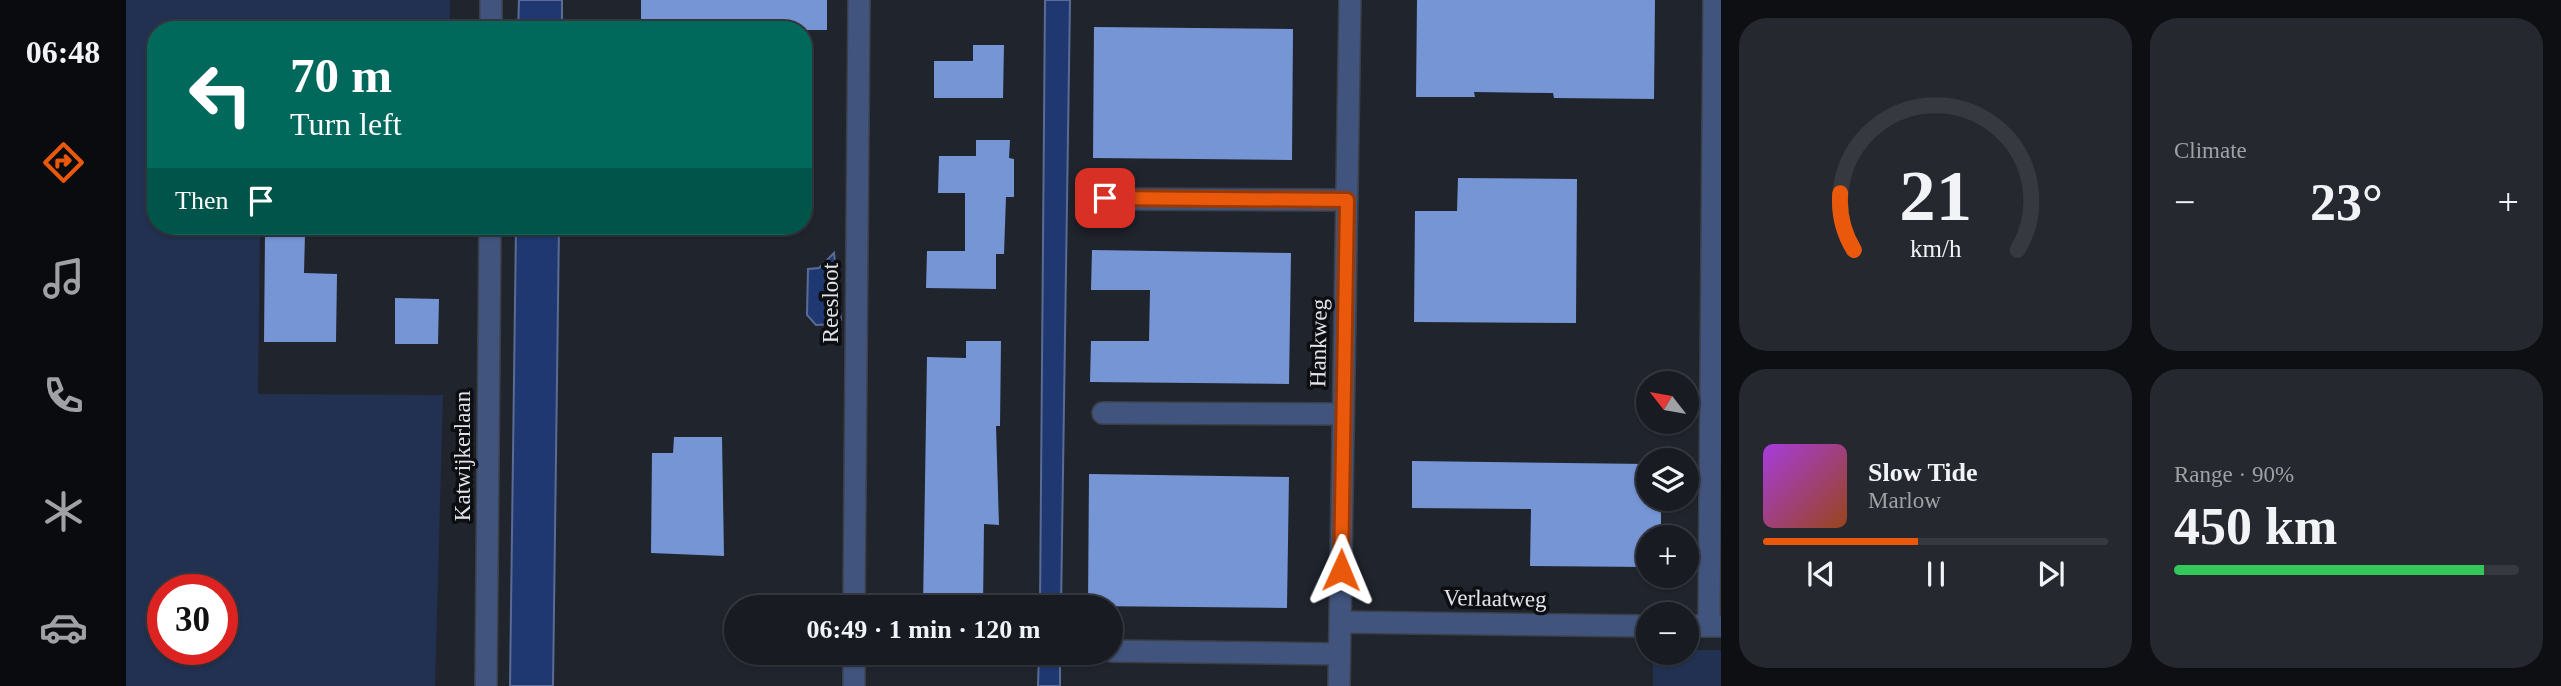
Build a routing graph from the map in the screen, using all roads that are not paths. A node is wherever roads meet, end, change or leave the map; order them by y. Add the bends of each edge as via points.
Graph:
1 (491, 0) edge
2 (859, 0) edge
3 (1350, 0) edge
4 (1714, 0) edge
5 (491, 21) edge
6 (1105, 198) dead end
7 (1347, 200) junction
8 (490, 235) edge
9 (1103, 413) dead end
10 (1343, 414) junction
11 (854, 595) edge
12 (1340, 622) junction
13 (1636, 626) edge
14 (1715, 626) edge
15 (1123, 650) edge
16 (1339, 654) junction
17 (854, 665) edge
18 (486, 686) edge
19 (854, 686) edge
20 (1339, 686) edge

1 - 5 street
2 - 11 street, Reesloot
3 - 7 street, Hankweg
4 - 14 street
6 - 7 street
7 - 10 street, Hankweg
8 - 18 street, Katwijkerlaan
9 - 10 street
10 - 12 street, Hankweg
12 - 13 street, Verlaatweg
12 - 16 street, Hankweg
15 - 16 street
16 - 20 street, Hankweg
17 - 19 street

